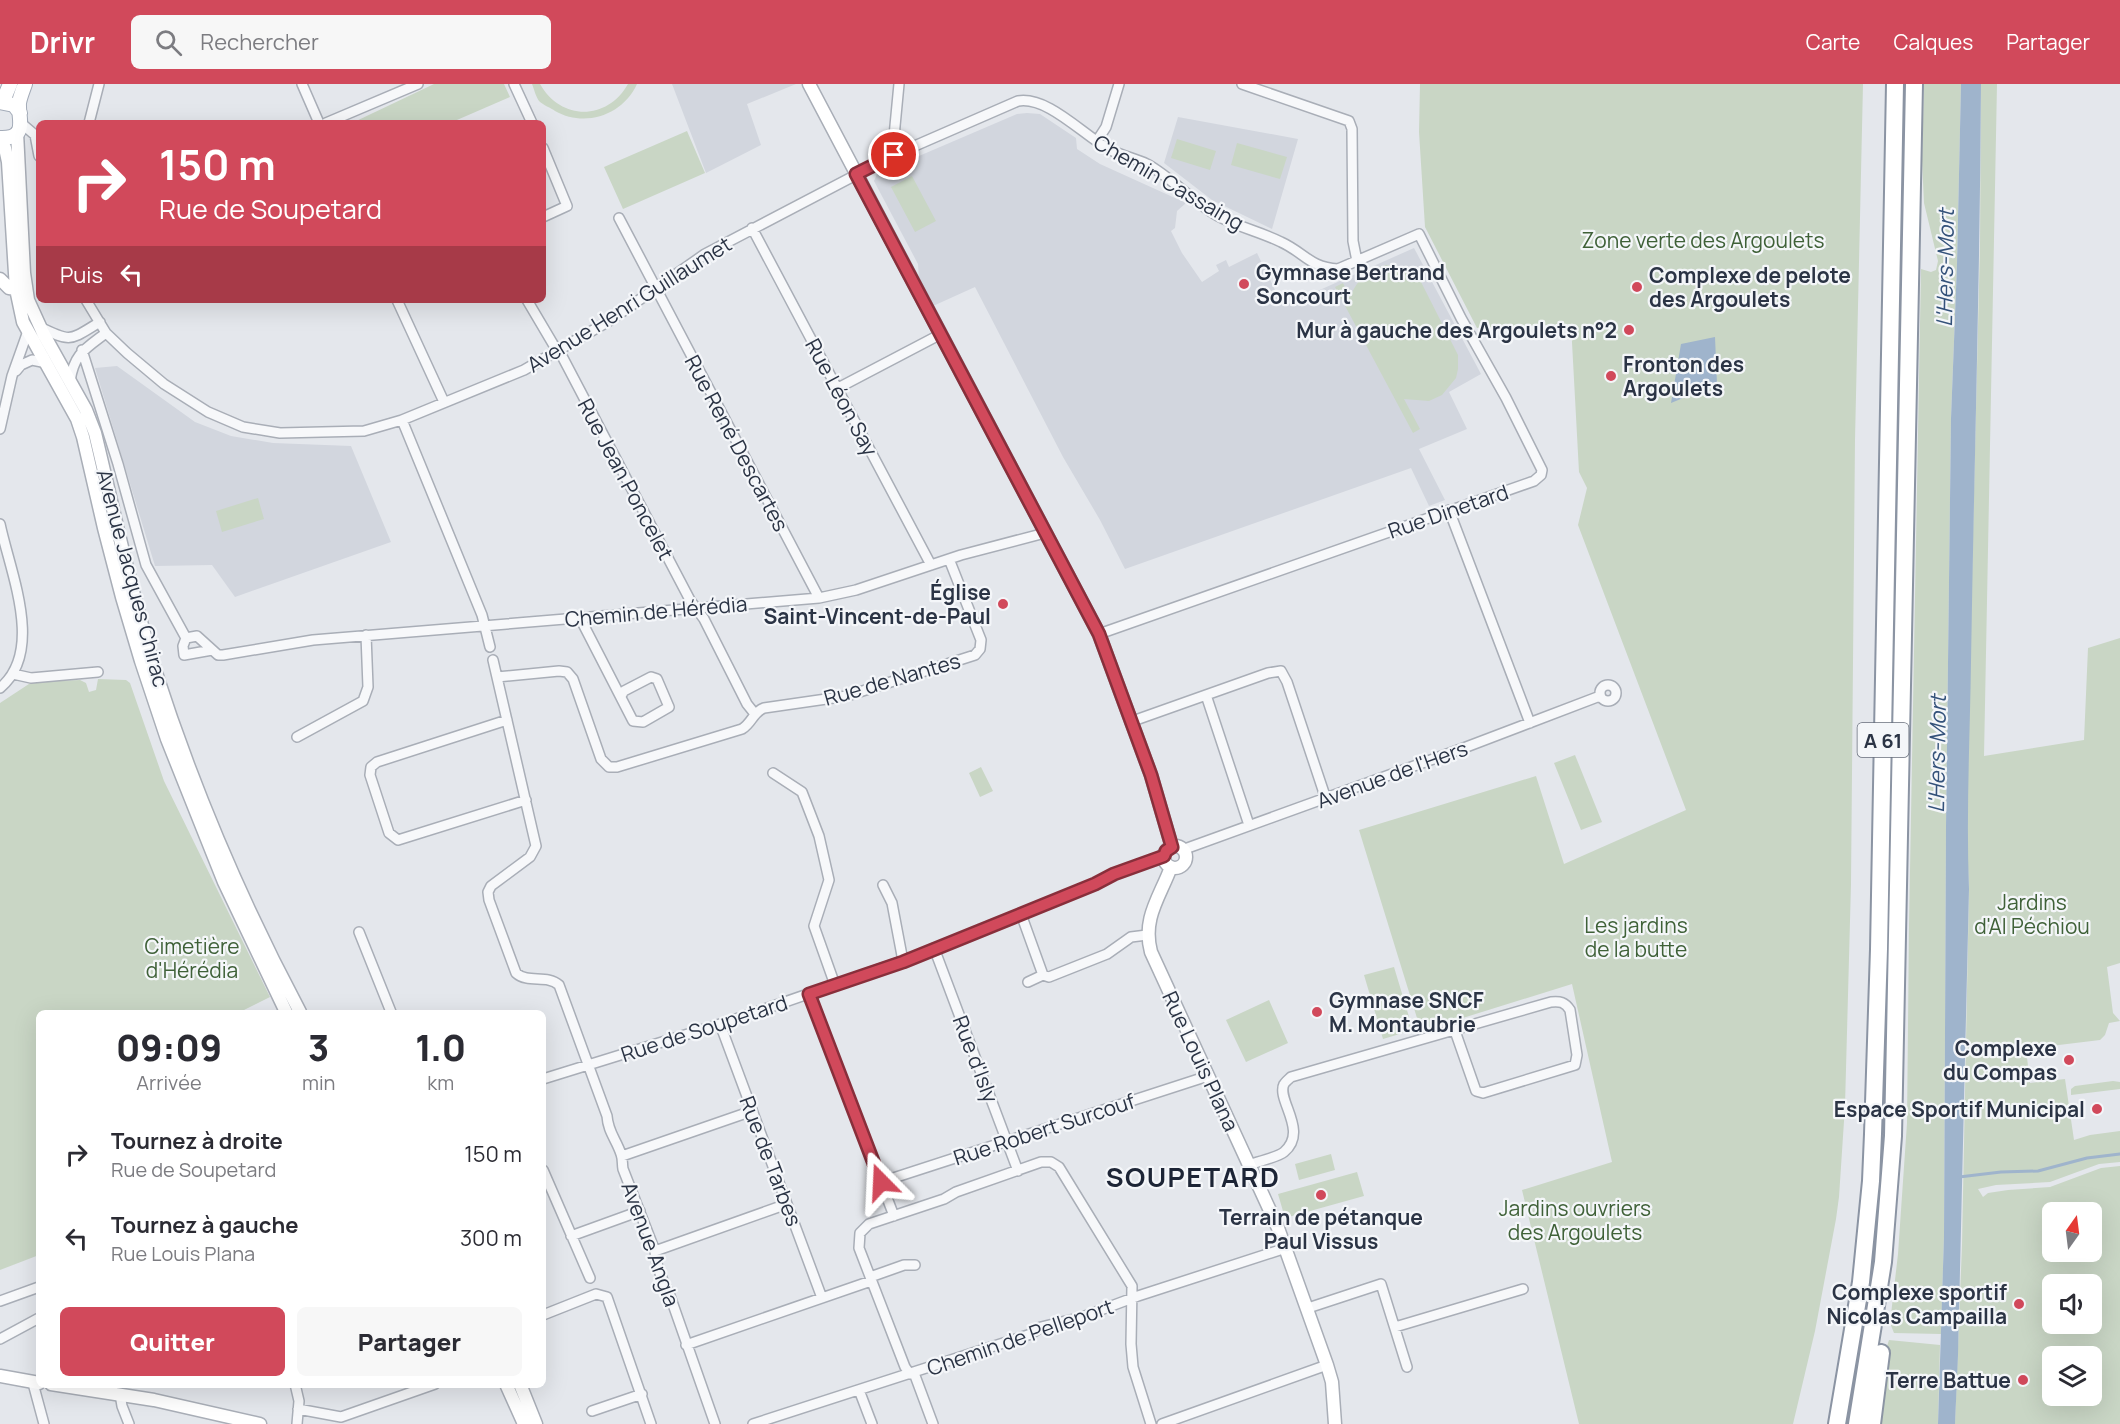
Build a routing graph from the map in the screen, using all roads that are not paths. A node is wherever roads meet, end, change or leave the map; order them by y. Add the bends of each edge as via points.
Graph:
1 (10, 84) edge
2 (25, 84) edge
3 (99, 84) edge
4 (302, 84) edge
5 (418, 84) edge
6 (514, 84) edge
7 (809, 84) edge
8 (899, 84) edge
9 (1119, 84) edge
10 (1242, 84) edge
11 (1277, 84) edge
12 (1895, 84) edge
13 (1914, 84) edge
14 (1274, 95) junction
15 (0, 101) edge
16 (90, 120) edge
17 (318, 120) edge
18 (333, 120) edge
19 (531, 120) edge
20 (19, 123) junction
21 (0, 139) edge
22 (36, 140) edge
23 (1097, 141) junction
24 (546, 154) edge
25 (894, 155) junction
26 (856, 174) junction
27 (546, 216) edge
28 (619, 218) dead end
29 (752, 228) junction
30 (1419, 234) joint
31 (1357, 261) junction
32 (0, 279) edge
33 (656, 288) junction
34 (16, 289) junction
35 (88, 303) edge
36 (398, 303) edge
37 (529, 303) edge
38 (100, 322) junction
39 (34, 329) junction
40 (106, 333) junction
41 (940, 334) junction
42 (82, 351) junction
43 (558, 351) junction
44 (46, 363) junction
45 (12, 376) junction
46 (70, 381) junction
47 (838, 388) junction
48 (444, 402) junction
49 (402, 420) junction
50 (0, 429) edge
51 (1449, 510) junction
52 (0, 524) edge
53 (1045, 533) junction
54 (949, 559) junction
55 (931, 565) junction
56 (819, 598) junction
57 (695, 608) junction
58 (580, 618) junction
59 (484, 625) junction
60 (1099, 634) junction
61 (366, 635) junction
62 (186, 638) junction
63 (490, 647) dead end
64 (212, 650) junction
65 (493, 660) dead end
66 (98, 672) dead end
67 (13, 674) junction
68 (497, 677) junction
69 (0, 688) edge
70 (1206, 695) junction
71 (621, 696) junction
72 (1600, 696) dead end
73 (755, 714) junction
74 (507, 720) junction
75 (1130, 722) junction
76 (1530, 723) junction
77 (297, 737) dead end
78 (773, 773) dead end
79 (1326, 799) junction
80 (525, 800) junction
81 (1249, 825) junction
82 (1172, 855) junction
83 (883, 885) dead end
84 (1021, 914) junction
85 (358, 932) dead end
86 (1147, 935) junction
87 (934, 948) junction
88 (903, 962) junction
89 (1043, 975) junction
90 (1028, 982) dead end
91 (835, 985) junction
92 (809, 994) junction
93 (285, 1010) edge
94 (299, 1010) edge
95 (390, 1010) edge
96 (720, 1024) junction
97 (1455, 1031) junction
98 (587, 1065) junction
99 (1208, 1076) junction
100 (546, 1078) edge
101 (752, 1111) junction
102 (1007, 1140) junction
103 (622, 1156) junction
104 (1248, 1165) junction
105 (1018, 1171) junction
106 (546, 1177) edge
107 (881, 1182) junction
108 (787, 1204) junction
109 (1889, 1206) junction
110 (640, 1212) junction
111 (894, 1216) junction
112 (571, 1236) junction
113 (1286, 1248) junction
114 (655, 1251) junction
115 (915, 1265) dead end
116 (590, 1278) dead end
117 (871, 1281) junction
118 (36, 1288) edge
119 (1523, 1289) dead end
120 (822, 1298) junction
121 (1132, 1299) junction
122 (0, 1301) edge
123 (1308, 1308) junction
124 (546, 1313) edge
125 (36, 1320) edge
126 (1395, 1327) junction
127 (0, 1339) edge
128 (686, 1345) junction
129 (1327, 1365) junction
130 (1407, 1367) dead end
131 (912, 1373) junction
132 (0, 1376) edge
133 (36, 1382) edge
134 (36, 1384) edge
135 (79, 1388) edge
136 (296, 1388) edge
137 (508, 1388) edge
138 (522, 1388) edge
139 (408, 1389) edge
140 (859, 1390) junction
141 (120, 1394) junction
142 (642, 1394) junction
143 (1843, 1394) junction
144 (298, 1409) junction
145 (592, 1411) dead end
146 (44, 1424) edge
147 (129, 1424) edge
148 (260, 1424) edge
149 (297, 1424) edge
150 (524, 1424) edge
151 (536, 1424) edge
152 (651, 1424) edge
153 (715, 1424) edge
154 (753, 1424) edge
155 (872, 1424) edge
156 (933, 1424) edge
157 (1150, 1424) edge
158 (1162, 1424) edge
159 (1335, 1424) edge
160 (1828, 1424) edge
161 (1837, 1424) edge
162 (1857, 1424) edge
163 (1872, 1424) edge

1 - 15 main road
2 - 20 main road via 19,102
3 - 16 street
4 - 17 street
5 - 18 street
6 - 19 street
7 - 26 main road
8 - 25 street
9 - 23 street via 1106,127
10 - 14 street
11 - 14 street
12 - 143 highway, A 61 via 1873,1134 1862,1272
13 - 109 highway, A 61 via 1898,948
14 - 31 street via 1349,121
15 - 20 main road via 9,103
20 - 21 main road via 9,138
20 - 22 street
20 - 39 main road, Avenue Jacques Chirac via 26,286
21 - 34 main road, Avenue Jacques Chirac via 7,151
23 - 25 street, Chemin Cassaing via 1028,99
23 - 31 street, Chemin Cassaing via 1148,165 1215,214 1283,242 1312,263 1338,268
24 - 27 street via 567,206
25 - 26 street, Chemin Cassaing
26 - 29 street, Avenue Henri Guillaumet
26 - 41 main road
28 - 33 street, Rue René Descartes
29 - 33 street, Avenue Henri Guillaumet
29 - 47 street, Rue Léon Say
30 - 31 street, Chemin Cassaing
30 - 51 street, Rue Dinetard via 1542,470 1534,481
32 - 34 main road
33 - 43 street, Avenue Henri Guillaumet
33 - 56 street, Rue René Descartes
34 - 39 main road, Avenue Jacques Chirac via 23,322
35 - 38 street, Avenue Henri Guillaumet
36 - 48 street
37 - 43 street, Rue Jean Poncelet
38 - 39 street via 65,338
38 - 40 street, Avenue Henri Guillaumet
39 - 44 main road, Avenue Jacques Chirac
39 - 45 street
39 - 46 main road, Avenue Jacques Chirac
40 - 42 street
40 - 49 street, Avenue Henri Guillaumet via 172,390 243,427 279,433 344,432 364,431
41 - 47 street
41 - 53 main road
42 - 46 street via 73,365
42 - 62 street via 146,565
43 - 48 street, Avenue Henri Guillaumet via 495,383
43 - 57 street, Rue Jean Poncelet
44 - 45 street via 32,360
44 - 93 main road, Avenue Jacques Chirac via 83,437 138,651 187,792 224,882
45 - 50 street
46 - 94 main road, Avenue Jacques Chirac via 94,433 133,592 178,738 230,868
47 - 55 street, Rue Léon Say
48 - 49 street, Avenue Henri Guillaumet
49 - 59 street
51 - 60 street, Rue Dinetard
51 - 76 street
52 - 67 street via 23,628 21,657
53 - 54 street, Chemin de Hérédia
53 - 60 main road
54 - 55 street, Chemin de Hérédia
54 - 73 street, Rue de Nantes via 981,640 975,655 847,696 764,708
55 - 56 street, Chemin de Hérédia
56 - 57 street, Chemin de Hérédia
57 - 58 street, Chemin de Hérédia
57 - 73 street, Rue Jean Poncelet
58 - 59 street, Chemin de Hérédia
58 - 71 street
59 - 61 street, Chemin de Hérédia
59 - 63 street
60 - 75 main road
61 - 64 street, Chemin de Hérédia via 223,655
61 - 77 street via 368,687 363,701
62 - 64 street, Chemin de Hérédia via 197,636
62 - 64 street, Chemin de Hérédia via 184,655
65 - 68 street
66 - 67 street via 31,678
67 - 69 street
68 - 73 street, Rue de Nantes via 567,672 573,679 601,759 613,768 742,729
68 - 74 street
70 - 75 street
70 - 79 street via 1281,671
70 - 81 street
71 - 71 street via 636,723 669,707 654,677
72 - 76 street, Avenue de l'Hers
74 - 80 street
74 - 80 street via 377,762 370,775 389,833 398,840
75 - 82 main road via 1156,791
76 - 79 street, Avenue de l'Hers
78 - 91 street via 802,792 819,836 830,880 814,926
79 - 81 street, Avenue de l'Hers
80 - 98 street, Avenue Angla via 535,850 494,883 488,892 489,900 516,974 559,985
81 - 82 street, Avenue de l'Hers
82 - 84 street, Rue de Soupetard via 1114,874
82 - 86 main road
83 - 88 street via 892,903
84 - 87 street, Rue de Soupetard
84 - 89 street
85 - 95 street
86 - 89 street via 1131,937 1107,954 1049,977
86 - 99 main road, Rue Louis Plana via 1150,952
87 - 88 street, Rue de Soupetard
87 - 102 street, Rue d'Isly
88 - 91 street, Rue de Soupetard
89 - 90 street
91 - 92 street, Rue de Soupetard
92 - 96 street, Rue de Soupetard
92 - 107 street
96 - 98 street, Rue de Soupetard
96 - 101 street, Rue de Tarbes
97 - 97 street via 1560,1001 1570,1010 1575,1065 1483,1093 1476,1091
97 - 104 street via 1291,1077 1283,1092 1294,1125 1291,1143 1284,1152
98 - 100 street, Rue de Soupetard
98 - 103 street, Avenue Angla
99 - 102 street, Rue Robert Surcouf
99 - 104 main road, Rue Louis Plana
101 - 103 street
101 - 108 street, Rue de Tarbes
102 - 105 street, Rue d'Isly
102 - 107 street, Rue Robert Surcouf
103 - 110 street, Avenue Angla via 623,1169
104 - 113 main road, Rue Louis Plana
105 - 111 street
105 - 121 street via 1046,1162 1059,1167 1130,1282
106 - 112 street
107 - 111 street
108 - 114 street
108 - 120 street, Rue de Tarbes
109 - 162 highway, A 61
109 - 163 highway via 1885,1320
110 - 112 street
110 - 114 street, Avenue Angla
111 - 117 street via 869,1224 860,1233 859,1248
112 - 116 street
113 - 121 street, Chemin de Pelleport
113 - 123 main road, Rue Louis Plana
114 - 128 street, Avenue Angla
115 - 117 street via 873,1276
117 - 120 street
117 - 131 street via 905,1367
118 - 122 street
119 - 126 street
120 - 128 street
121 - 131 street, Chemin de Pelleport
121 - 157 street via 1133,1366
123 - 126 street via 1381,1284
123 - 129 main road, Rue Louis Plana
124 - 142 street via 596,1294 607,1297
125 - 127 street
126 - 130 street
128 - 153 street, Avenue Angla
129 - 158 street
129 - 159 main road, Rue Louis Plana
131 - 140 street, Chemin de Pelleport
131 - 156 street
132 - 133 main road
134 - 146 street
135 - 141 main road
136 - 144 street
137 - 150 main road
138 - 151 main road
139 - 144 street via 341,1417
140 - 154 street, Chemin de Pelleport
140 - 155 street
141 - 147 street
141 - 148 main road
142 - 145 street
142 - 152 street
143 - 160 highway via 1833,1403
143 - 161 highway, A 61
144 - 149 street

